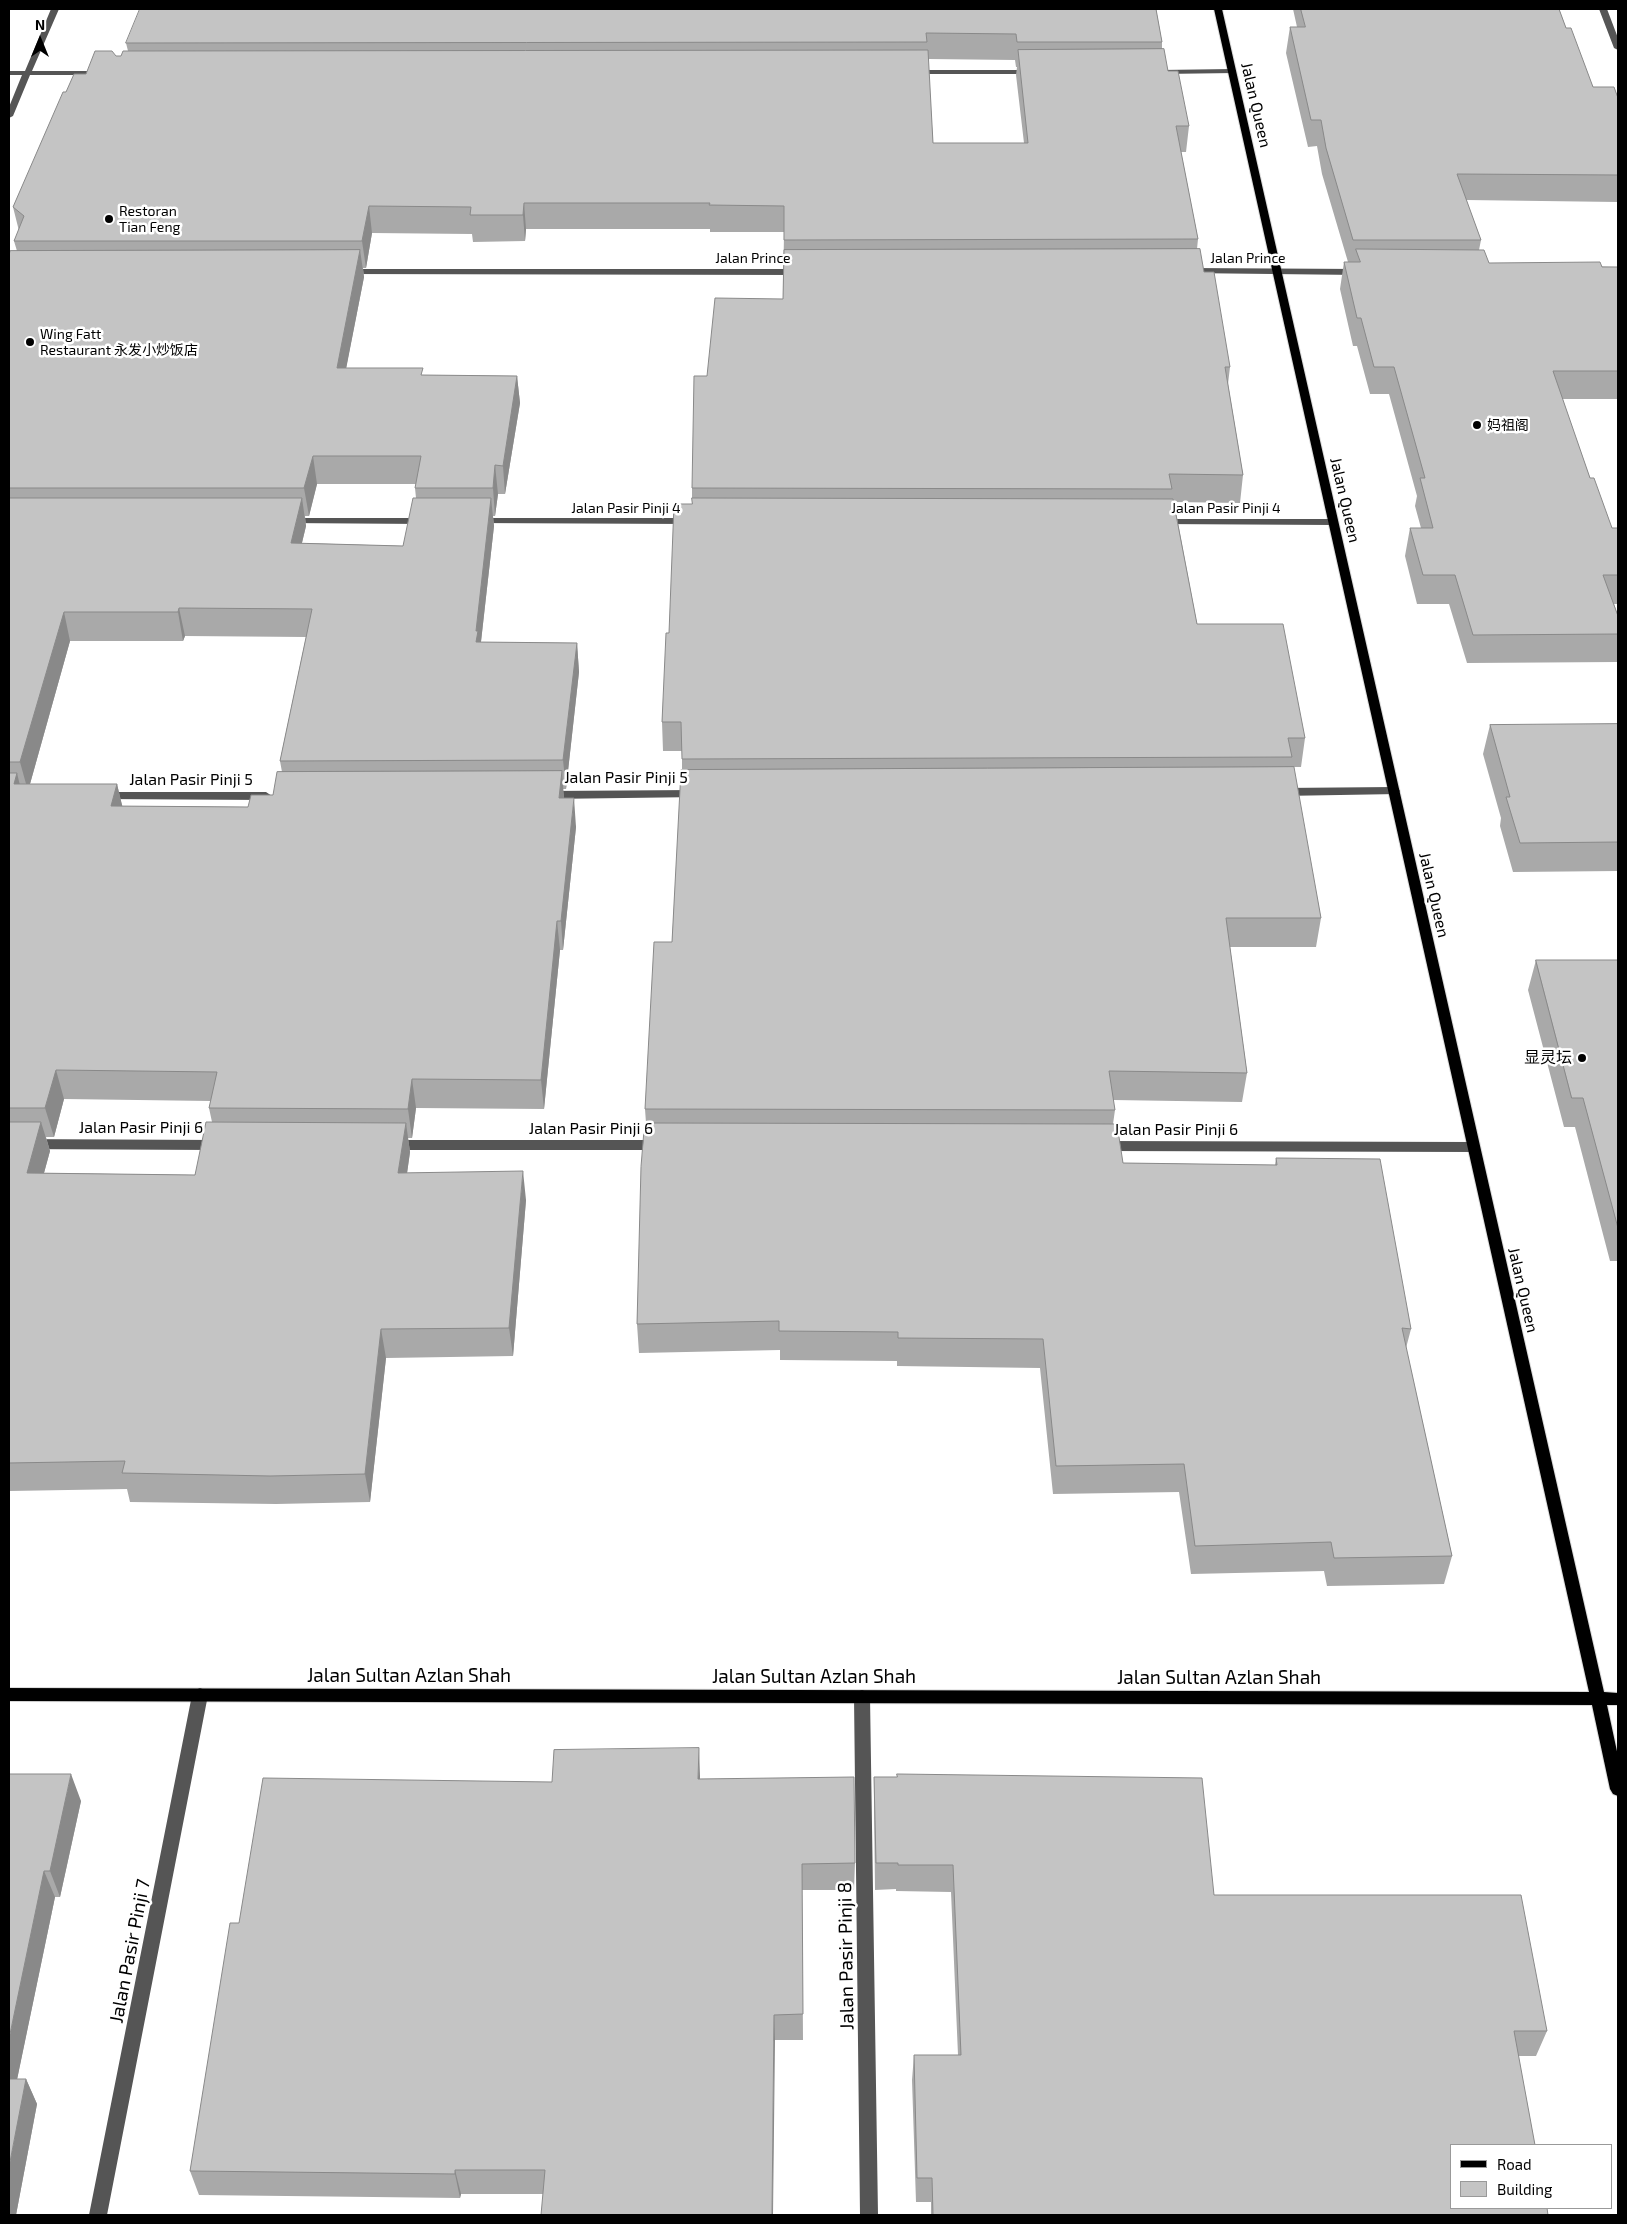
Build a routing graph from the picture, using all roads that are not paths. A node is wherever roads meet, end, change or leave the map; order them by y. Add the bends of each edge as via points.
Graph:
1 (55, 9) edge
2 (1218, 9) edge
3 (1604, 9) edge
4 (1618, 48) edge
5 (904, 72) edge
6 (1043, 72) edge
7 (1153, 72) edge
8 (1232, 72) junction
9 (107, 73) edge
10 (9, 74) edge
11 (27, 74) junction
12 (9, 116) edge
13 (1177, 271) edge
14 (1277, 271) junction
15 (338, 272) edge
16 (807, 272) edge
17 (1364, 272) edge
18 (278, 521) edge
19 (437, 521) edge
20 (467, 521) edge
21 (696, 521) edge
22 (1154, 522) edge
23 (1333, 522) junction
24 (1394, 791) junction
25 (1274, 792) edge
26 (706, 794) edge
27 (537, 795) edge
28 (88, 796) edge
29 (278, 796) edge
30 (9, 1144) edge
31 (228, 1145) edge
32 (378, 1145) edge
33 (676, 1146) edge
34 (1095, 1146) edge
35 (1474, 1147) junction
36 (9, 1695) edge
37 (200, 1695) junction
38 (862, 1697) junction
39 (1598, 1699) junction
40 (1618, 1699) edge
41 (1618, 1789) edge
42 (98, 2215) edge
43 (869, 2215) edge

1 - 11 street
2 - 8 main road, Jalan Queen
3 - 4 street
5 - 6 street
7 - 8 street
8 - 14 main road, Jalan Queen
9 - 11 street
10 - 11 street
11 - 12 street
13 - 14 street, Jalan Prince
14 - 17 street, Jalan Prince
14 - 23 main road, Jalan Queen
15 - 16 street, Jalan Prince
18 - 19 street
20 - 21 street, Jalan Pasir Pinji 4
22 - 23 street, Jalan Pasir Pinji 4
23 - 24 main road, Jalan Queen
24 - 25 street
24 - 35 main road, Jalan Queen
26 - 27 street, Jalan Pasir Pinji 5
28 - 29 street, Jalan Pasir Pinji 5
30 - 31 street, Jalan Pasir Pinji 6
32 - 33 street, Jalan Pasir Pinji 6
34 - 35 street, Jalan Pasir Pinji 6
35 - 39 main road, Jalan Queen
36 - 37 main road, Jalan Sultan Azlan Shah
37 - 38 main road, Jalan Sultan Azlan Shah
37 - 42 street, Jalan Pasir Pinji 7
38 - 39 main road, Jalan Sultan Azlan Shah
38 - 43 street, Jalan Pasir Pinji 8
39 - 40 main road, Jalan Sultan Azlan Shah
39 - 41 main road, Jalan Queen

